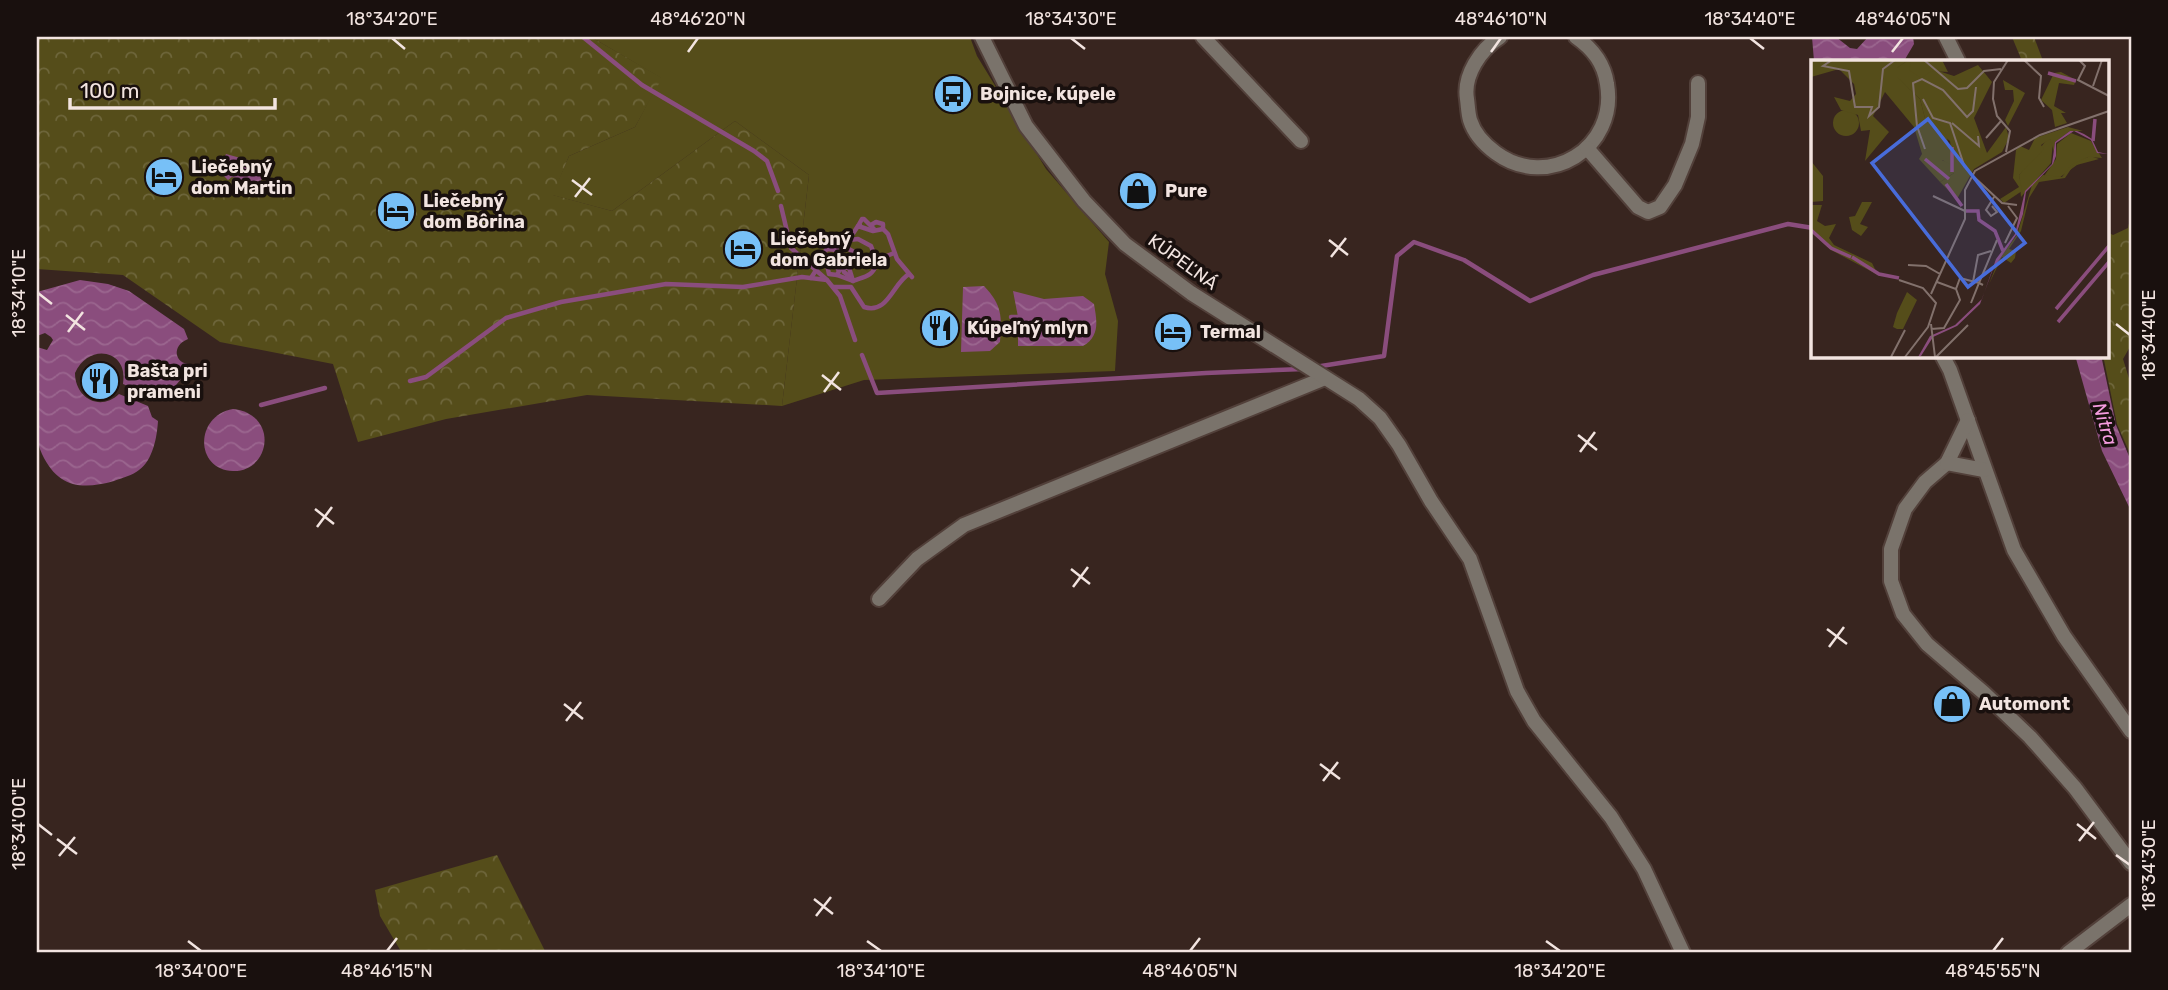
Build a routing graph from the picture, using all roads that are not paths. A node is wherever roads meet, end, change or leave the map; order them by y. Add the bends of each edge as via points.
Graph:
1 (982, 37) edge
2 (1203, 37) edge
3 (1576, 37) edge
4 (1946, 37) edge
5 (1491, 39) edge
6 (1958, 60) edge
7 (1698, 83) dead end
8 (1301, 141) dead end
9 (1587, 148) junction
10 (1943, 357) edge
11 (1325, 379) junction
12 (1968, 420) junction
13 (1947, 463) junction
14 (1984, 470) junction
15 (879, 599) dead end
16 (2131, 731) edge
17 (2131, 863) edge
18 (2131, 905) edge
19 (1683, 953) edge
20 (2068, 953) edge

1 - 11 street, KÚPEĽNÁ via 1026,126 1084,201 1125,244
2 - 8 street
3 - 9 street via 1590,47 1605,71 1610,98 1603,125
4 - 6 street
5 - 9 street via 1472,66 1466,94 1470,122 1485,146 1508,162 1536,168 1563,163
7 - 9 street via 1692,144 1660,207 1648,212 1638,206
10 - 12 street
11 - 15 street via 964,524 917,559
11 - 19 street, KÚPEĽNÁ via 1359,399 1399,445 1470,559 1534,722 1611,817 1644,869
12 - 13 street
12 - 14 street
13 - 14 street
13 - 17 street via 1905,509 1891,549 1891,581 1903,614 1927,644 2030,737
14 - 16 street via 2014,550 2064,636
18 - 20 street

